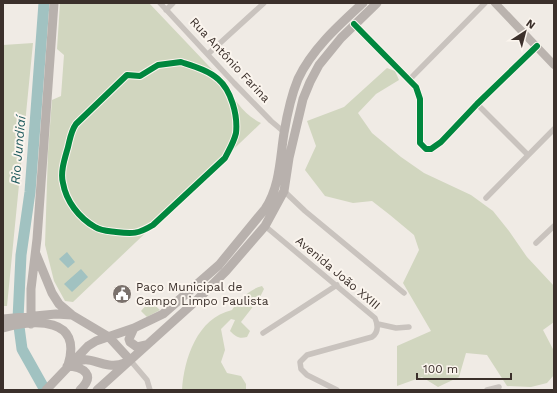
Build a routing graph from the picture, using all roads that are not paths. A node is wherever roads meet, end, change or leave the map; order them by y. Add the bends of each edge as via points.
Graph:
1 (54, 3) edge
2 (160, 3) edge
3 (173, 3) edge
4 (264, 3) edge
5 (363, 3) edge
6 (377, 3) edge
7 (485, 3) edge
8 (495, 3) edge
9 (504, 3) edge
10 (354, 7) edge
11 (166, 10) junction
12 (507, 16) junction
13 (354, 24) junction
14 (537, 46) junction
15 (208, 54) junction
16 (554, 65) edge
17 (410, 79) junction
18 (477, 104) junction
19 (554, 129) edge
20 (284, 132) junction
21 (294, 140) junction
22 (528, 155) junction
23 (284, 191) junction
24 (486, 198) dead end
25 (265, 226) junction
26 (554, 226) edge
27 (536, 243) dead end
28 (35, 252) junction
29 (337, 285) junction
30 (404, 292) dead end
31 (72, 315) junction
32 (29, 320) junction
33 (6, 323) edge
34 (378, 324) junction
35 (58, 326) junction
36 (409, 327) dead end
37 (134, 328) junction
38 (263, 333) dead end
39 (109, 337) junction
40 (146, 345) junction
41 (128, 361) junction
42 (67, 366) junction
43 (499, 387) dead end
44 (46, 390) edge
45 (80, 390) edge
46 (97, 390) edge
47 (150, 390) edge
48 (337, 390) edge
49 (487, 390) edge

1 - 28 main road
2 - 11 street, Rua Antônio Farina
3 - 11 street
4 - 15 street
5 - 10 main road
6 - 13 main road
7 - 17 street
8 - 12 main road
9 - 12 main road
10 - 20 main road via 309,60 298,79
11 - 15 street, Rua Antônio Farina
12 - 14 main road
13 - 17 street
13 - 21 main road via 319,66 310,82 303,99
14 - 16 main road
14 - 18 street
15 - 20 street, Rua Antônio Farina
17 - 18 street via 420,99 420,142 426,149 431,149 441,142
18 - 22 street
19 - 22 street
20 - 21 main road
20 - 37 main road via 272,199 265,209 219,265 163,314
21 - 23 main road
22 - 24 street
23 - 25 main road
23 - 30 street
25 - 29 street, Avenida João XXIII
25 - 40 main road via 198,299
26 - 27 street
28 - 31 main road via 52,293 59,304
28 - 32 main road
29 - 34 street, Avenida João XXIII via 371,313
29 - 38 street
31 - 32 main road via 56,314
31 - 35 main road
31 - 39 main road
32 - 33 main road
32 - 35 main road
34 - 36 street via 396,328
34 - 48 street, Avenida João XXIII via 376,334 372,337 307,355 300,362 304,373
35 - 42 main road via 64,330 70,344
37 - 39 main road
37 - 40 main road via 130,342 137,347
39 - 41 main road
39 - 42 main road via 88,346
40 - 41 main road
41 - 42 main road via 110,366 95,360 82,360
41 - 46 main road
41 - 47 street via 144,375
42 - 44 main road
42 - 45 main road via 78,367 86,372 87,381
43 - 49 street

